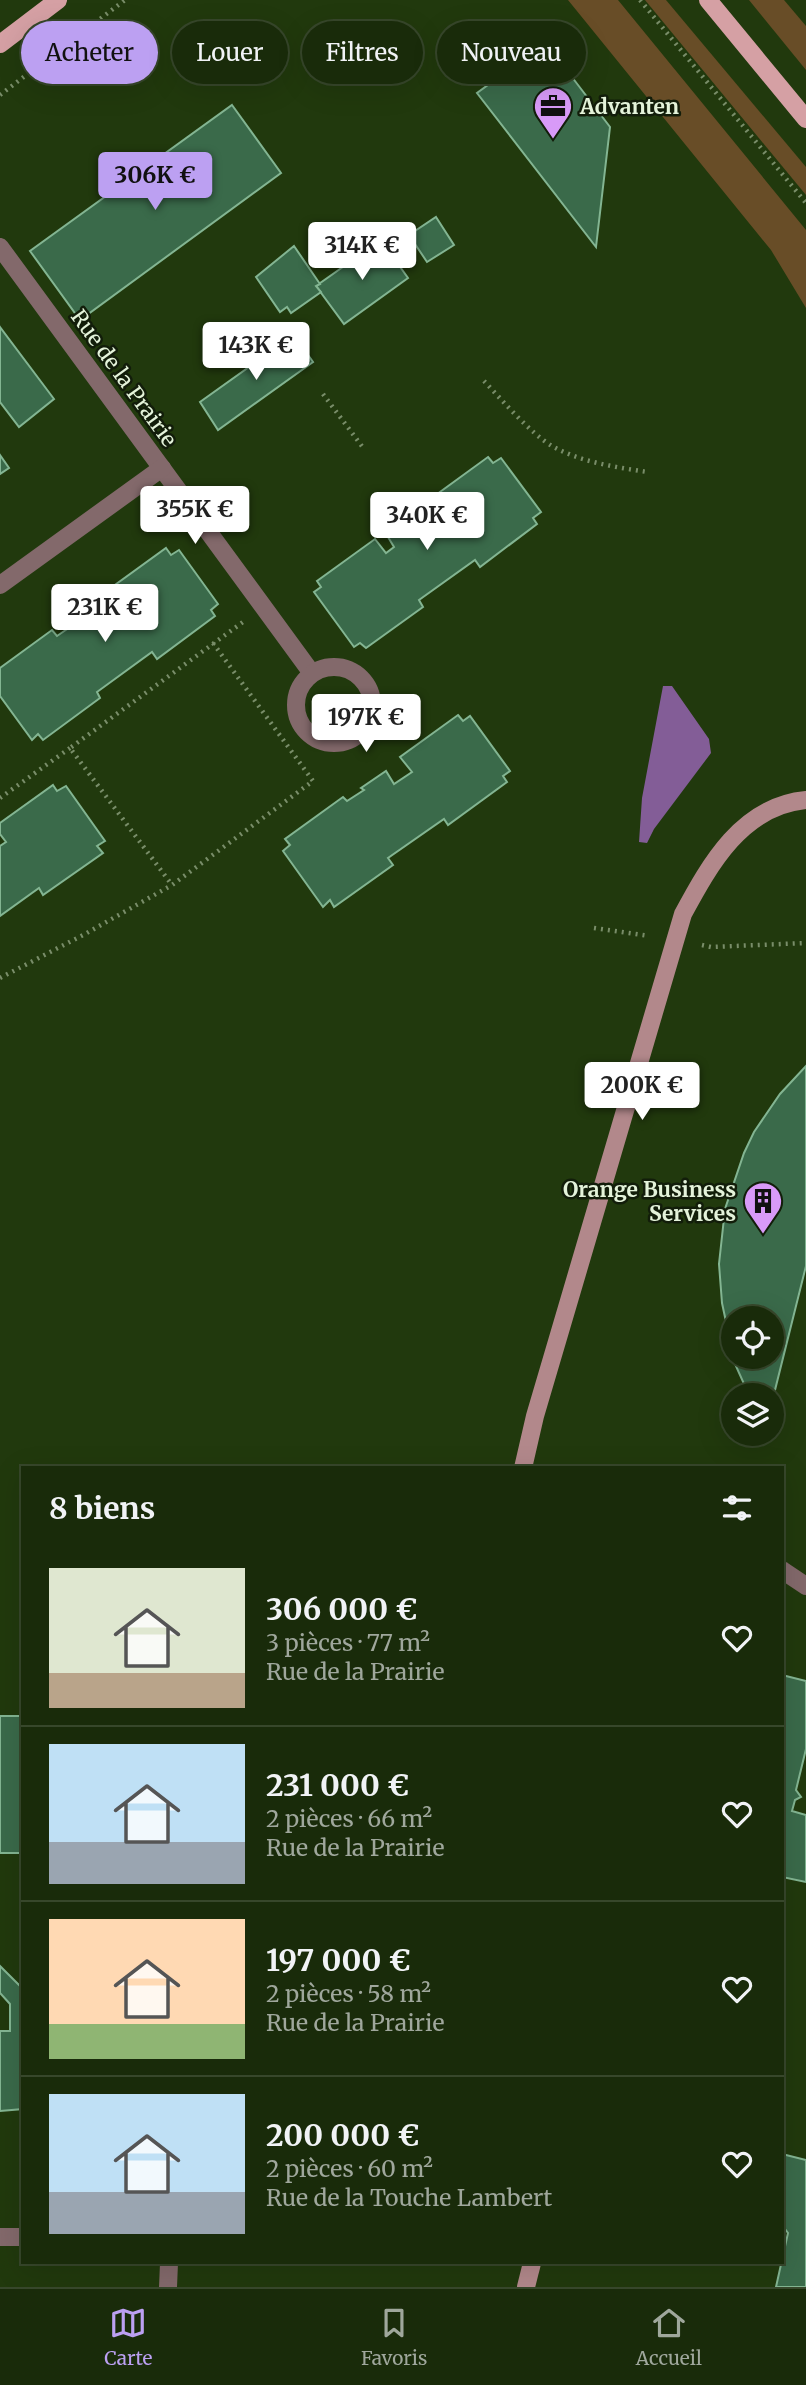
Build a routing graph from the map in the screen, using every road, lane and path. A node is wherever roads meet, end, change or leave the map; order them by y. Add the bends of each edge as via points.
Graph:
1 (58, 0) edge
2 (125, 0) edge
3 (640, 0) edge
4 (708, 0) edge
5 (0, 44) edge
6 (0, 95) edge
7 (806, 120) edge
8 (806, 203) edge
9 (0, 247) edge
10 (484, 381) dead end
11 (323, 394) dead end
12 (364, 449) dead end
13 (162, 468) junction
14 (647, 472) dead end
15 (0, 585) edge
16 (264, 607) junction
17 (214, 643) junction
18 (311, 672) junction
19 (70, 748) junction
20 (0, 798) edge
21 (806, 800) edge
22 (172, 885) junction
23 (594, 928) dead end
24 (676, 939) junction
25 (806, 943) edge
26 (0, 978) edge
27 (523, 1466) edge
28 (784, 1571) edge
29 (806, 1586) edge
30 (0, 2237) edge
31 (21, 2237) edge
32 (169, 2264) edge
33 (531, 2264) edge
34 (168, 2287) edge
35 (526, 2287) edge

1 - 5 main road
2 - 6 path
3 - 8 path
4 - 7 main road
9 - 13 street, Rue de la Prairie
10 - 14 path via 551,446 596,463
11 - 12 path
13 - 15 street
13 - 16 street, Rue de la Prairie
16 - 17 path
16 - 18 street, Rue de la Prairie
17 - 19 path
17 - 22 path via 313,781
18 - 18 street via 296,695 297,716 303,727 332,743 356,737 372,714 367,687 351,670
19 - 20 path
19 - 22 path
21 - 24 street via 792,801 762,815 735,834 708,867 683,914
22 - 26 path
23 - 24 path
24 - 25 path via 711,947
24 - 27 street
28 - 29 street
30 - 31 street
32 - 34 street
33 - 35 street

